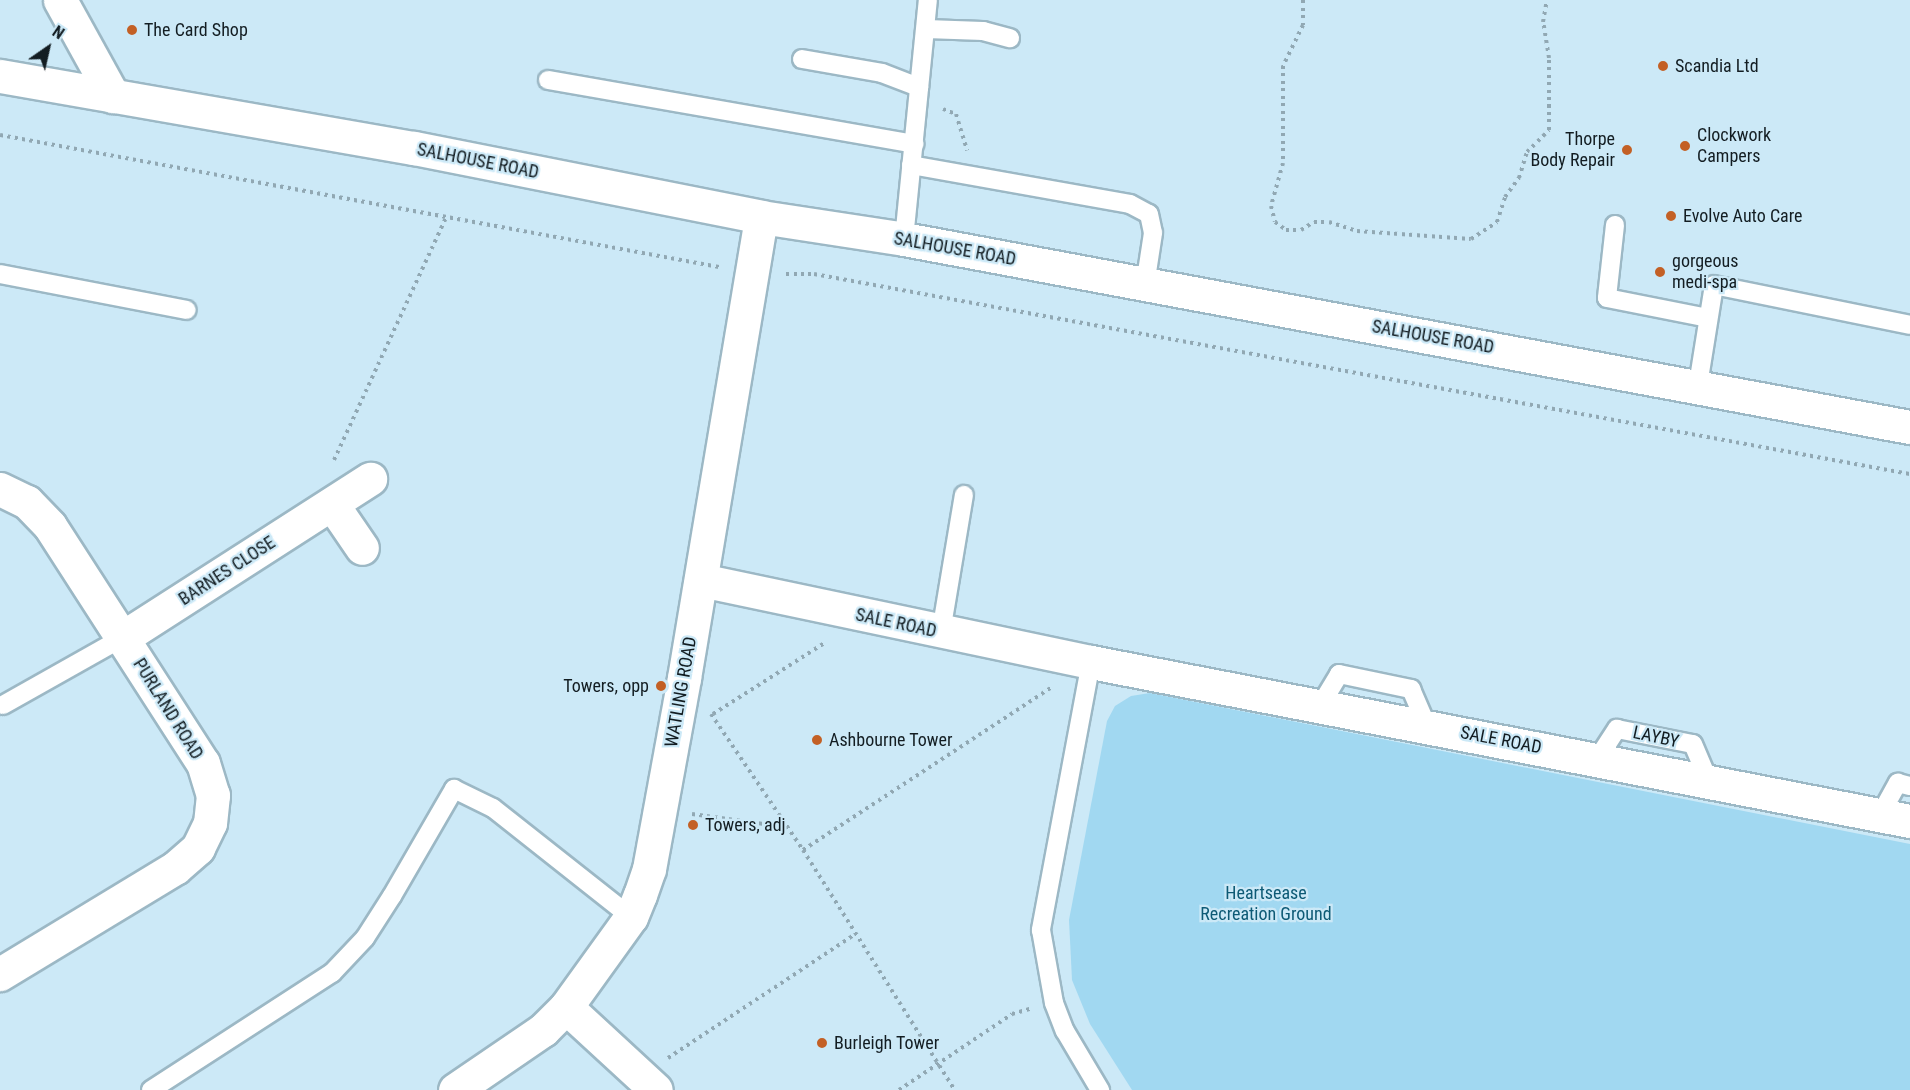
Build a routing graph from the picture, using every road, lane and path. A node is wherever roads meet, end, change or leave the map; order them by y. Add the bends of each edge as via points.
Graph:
1 (60, 0) edge
2 (928, 0) edge
3 (1303, 0) edge
4 (1547, 0) edge
5 (926, 28) junction
6 (1010, 38) dead end
7 (802, 60) dead end
8 (0, 76) edge
9 (548, 80) dead end
10 (919, 87) junction
11 (113, 96) junction
12 (0, 135) edge
13 (914, 144) junction
14 (911, 165) junction
15 (761, 217) junction
16 (446, 218) junction
17 (1615, 225) dead end
18 (904, 239) junction
19 (754, 273) junction
20 (0, 274) edge
21 (1145, 285) junction
22 (188, 310) dead end
23 (1708, 318) junction
24 (1910, 325) edge
25 (1698, 385) junction
26 (1910, 427) edge
27 (1910, 474) edge
28 (370, 479) dead end
29 (0, 489) edge
30 (964, 495) dead end
31 (332, 504) junction
32 (362, 548) dead end
33 (701, 580) junction
34 (839, 611) junction
35 (941, 632) junction
36 (122, 638) junction
37 (1091, 662) junction
38 (3, 705) dead end
39 (678, 707) junction
40 (713, 714) junction
41 (1910, 786) edge
42 (660, 809) junction
43 (1895, 818) edge
44 (786, 828) junction
45 (803, 850) junction
46 (631, 917) junction
47 (855, 934) junction
48 (0, 974) edge
49 (1054, 1003) junction
50 (566, 1008) junction
51 (937, 1062) junction
52 (649, 1084) edge
53 (151, 1090) edge
54 (455, 1090) edge
55 (899, 1090) edge
56 (955, 1090) edge
57 (1100, 1090) edge

1 - 11 street
2 - 5 lane
3 - 4 path via 1303,25 1283,66 1283,163 1271,206 1275,222 1286,230 1329,222 1357,231 1471,239 1497,222 1527,152 1549,130 1550,58 1543,22
5 - 6 lane via 983,31
5 - 10 lane
7 - 10 lane via 882,73
8 - 11 street, SALHOUSE ROAD
9 - 13 lane
10 - 13 lane
11 - 15 street, SALHOUSE ROAD via 414,148
12 - 16 path
13 - 14 lane
14 - 18 lane
14 - 21 lane via 1130,204 1149,214 1153,233
15 - 18 street, SALHOUSE ROAD
15 - 19 street, WATLING ROAD
16 - 19 path
16 - 31 path via 324,481
17 - 23 lane via 1607,298
18 - 21 street, SALHOUSE ROAD
19 - 27 path via 814,274
19 - 33 street, WATLING ROAD
20 - 22 lane
21 - 25 street, SALHOUSE ROAD
23 - 24 lane via 1714,285
23 - 25 lane
25 - 26 street, SALHOUSE ROAD
28 - 31 street, BARNES CLOSE
29 - 36 street, PURLAND ROAD via 27,502 50,526
30 - 35 lane
31 - 32 street
31 - 36 street, BARNES CLOSE
33 - 34 street, SALE ROAD
33 - 39 street, WATLING ROAD
34 - 35 street, SALE ROAD
34 - 40 path via 833,637
35 - 37 street, SALE ROAD
36 - 38 lane
36 - 48 street, PURLAND ROAD via 203,763 213,795 210,824 198,848 175,868
37 - 43 street, SALE ROAD
37 - 45 path
37 - 49 lane via 1041,930
39 - 40 path
39 - 42 street, WATLING ROAD
40 - 44 path
41 - 43 lane via 1898,783
42 - 44 path
42 - 46 street, WATLING ROAD via 649,869
44 - 45 path
45 - 47 path
46 - 50 street, WATLING ROAD
46 - 53 lane via 493,808 454,789 365,938 332,973
47 - 51 path
47 - 52 path
49 - 51 path via 1012,1014
49 - 57 lane via 1065,1031
50 - 52 street
50 - 54 street, WATLING ROAD via 535,1035
51 - 55 path
51 - 56 path

